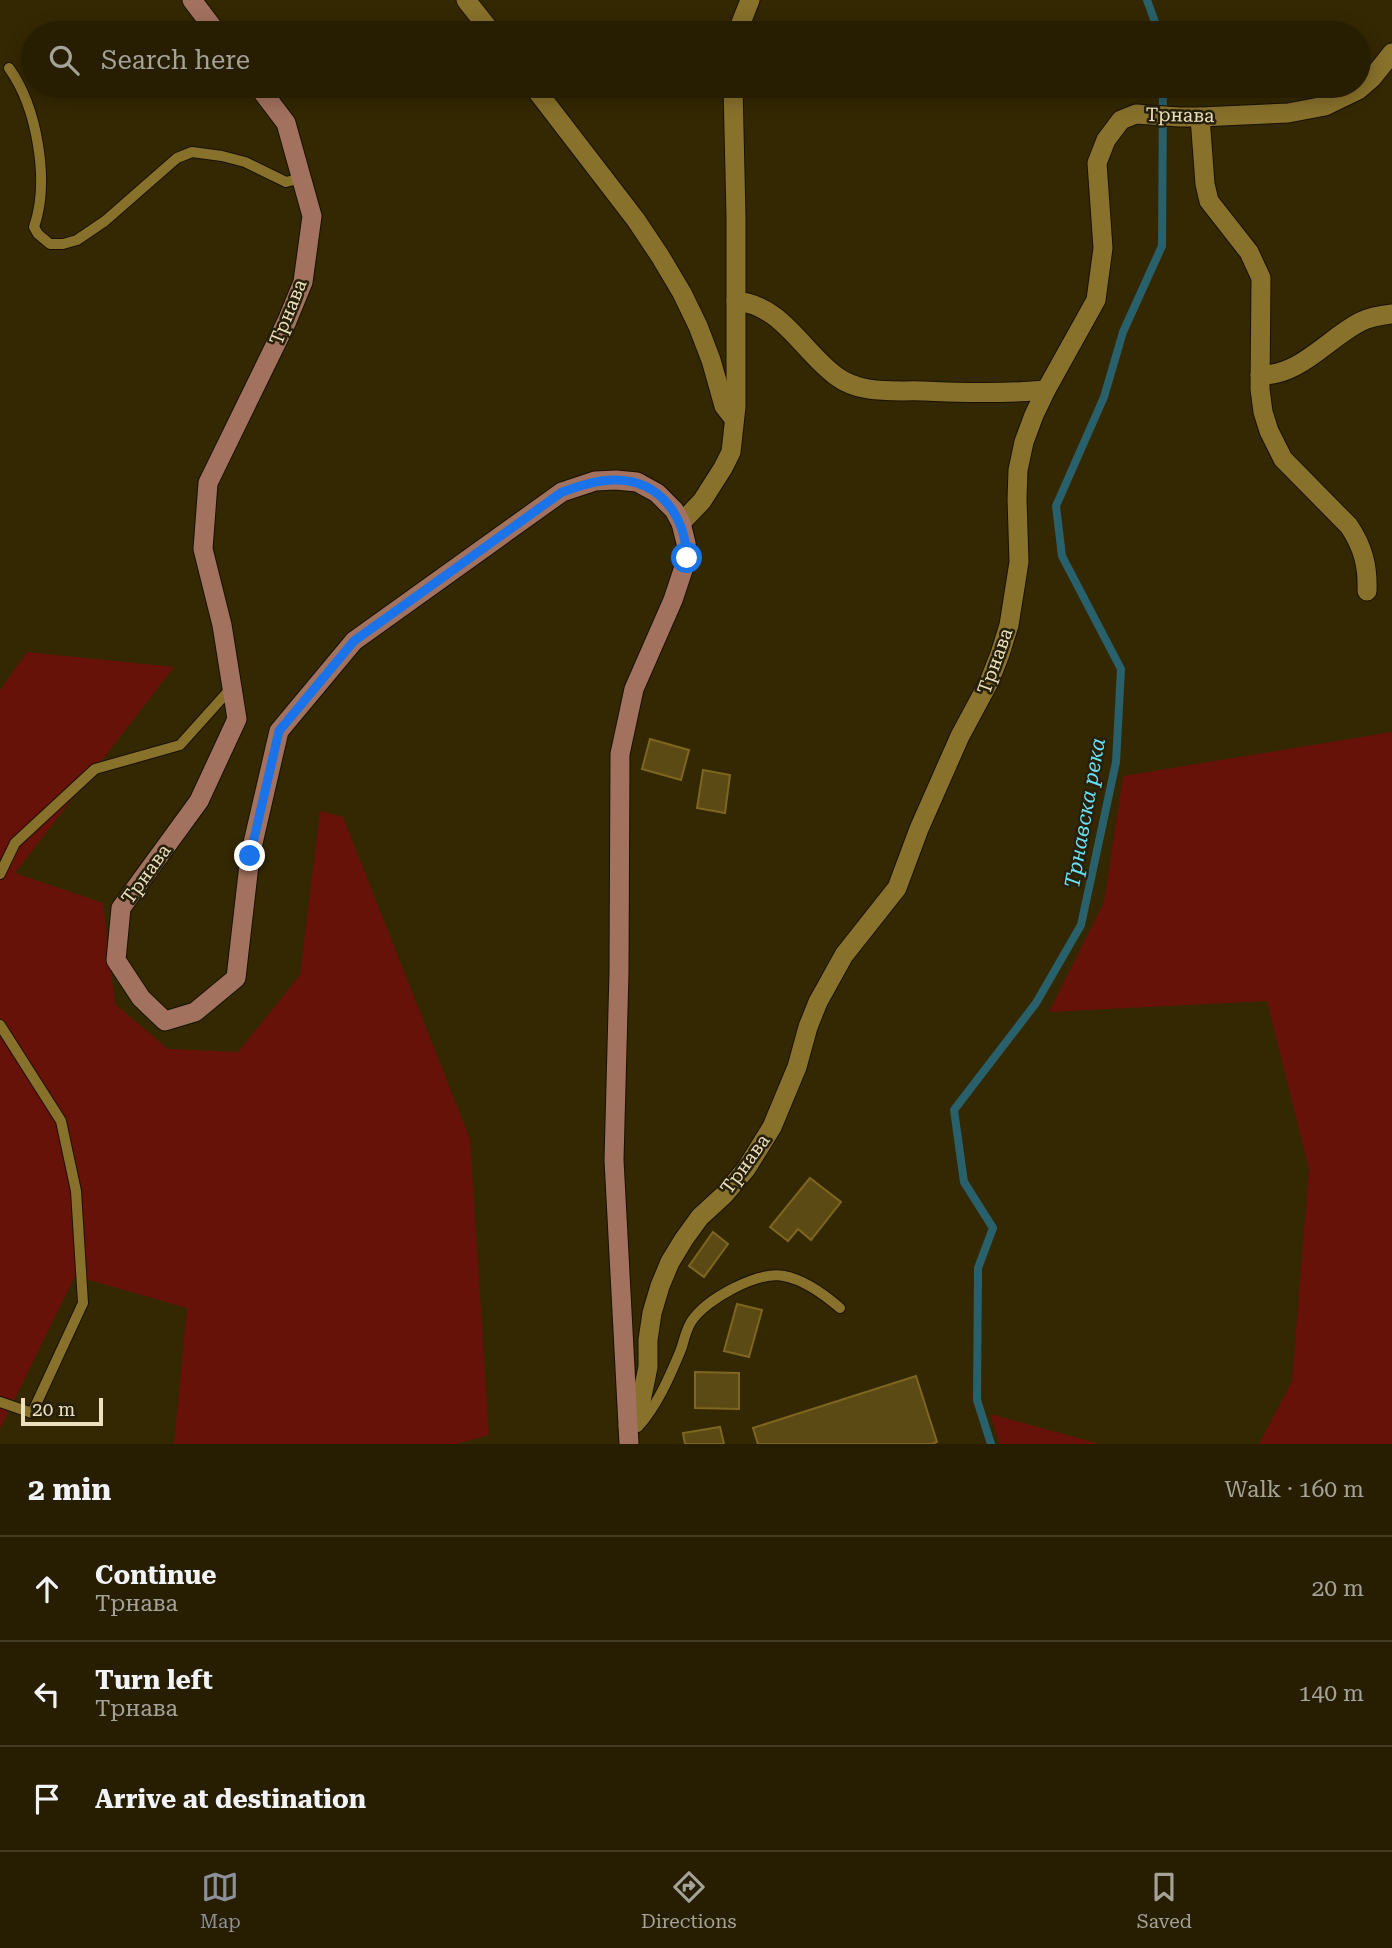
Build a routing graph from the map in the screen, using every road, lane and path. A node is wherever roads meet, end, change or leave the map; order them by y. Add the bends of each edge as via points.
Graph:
1 (192, 0) edge
2 (466, 0) edge
3 (750, 0) edge
4 (209, 21) edge
5 (483, 21) edge
6 (742, 21) edge
7 (1392, 53) edge
8 (9, 68) dead end
9 (1371, 78) edge
10 (21, 88) edge
11 (26, 98) edge
12 (267, 98) edge
13 (542, 98) edge
14 (733, 98) edge
15 (1344, 98) edge
16 (1200, 117) junction
17 (302, 178) junction
18 (736, 301) junction
19 (1392, 314) edge
20 (1260, 375) junction
21 (1046, 390) junction
22 (734, 419) junction
23 (681, 523) junction
24 (1367, 591) dead end
25 (232, 687) junction
26 (0, 874) edge
27 (0, 1025) edge
28 (840, 1308) dead end
29 (0, 1402) edge
30 (629, 1436) edge

1 - 4 main road
2 - 5 street
3 - 6 street
7 - 9 street, Трнава
8 - 10 lane
11 - 17 lane via 38,144 40,195 34,227 50,244 77,240 177,158 192,152 245,162 286,182
12 - 17 main road, Трнава via 286,123
13 - 22 street via 660,256 698,326 724,406
14 - 18 street
15 - 16 street, Трнава via 1288,113
16 - 20 street via 1209,201 1249,252 1261,278
16 - 21 street, Трнава via 1136,114 1121,120 1101,150 1097,163 1102,248 1096,300
17 - 25 main road, Трнава via 312,216 303,282 208,484 203,549
18 - 21 street via 765,309 836,376 860,387 1010,394
18 - 22 street
19 - 20 street via 1361,321 1287,371
20 - 24 street via 1269,431 1283,459 1356,537 1366,562
21 - 30 street, Трнава via 1030,424 1018,470 1015,593 989,682 960,736 897,888 844,955 818,1002 766,1138 746,1169 700,1217 670,1262 652,1313 648,1367
22 - 23 street via 731,452 723,468
23 - 25 main road, Трнава via 657,493 638,482 595,481 562,492 354,641 279,731 250,856 236,978 195,1012 165,1021 141,998 116,960 121,908 199,801 237,719
23 - 30 main road, Трнава via 687,558 634,689 620,754 614,1160
25 - 26 lane via 180,745 94,769 15,843
27 - 29 lane via 61,1121 76,1191 83,1303 32,1413
28 - 30 lane via 806,1284 785,1276 767,1276 714,1298 692,1321 651,1413

